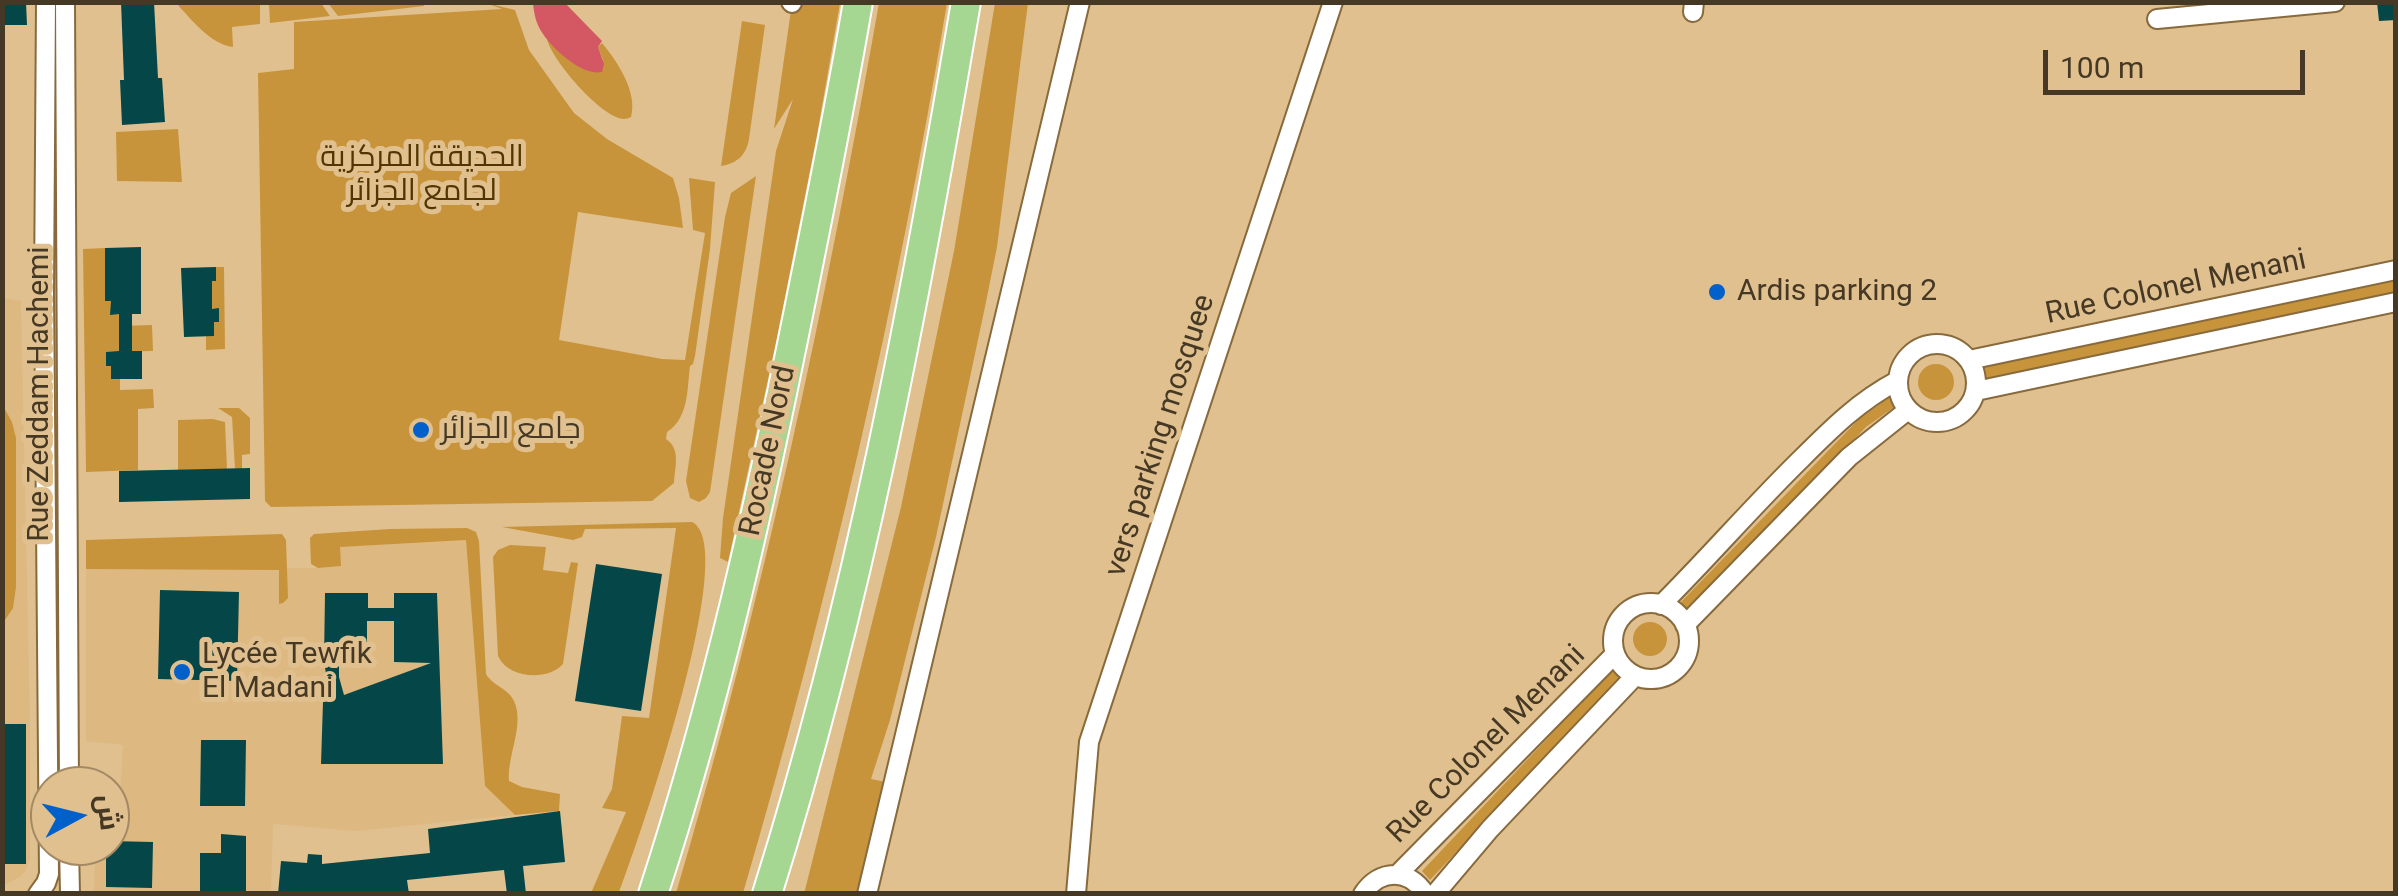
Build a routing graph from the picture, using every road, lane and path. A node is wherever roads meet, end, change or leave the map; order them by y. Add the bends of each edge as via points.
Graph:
1 (46, 2) edge
2 (65, 2) edge
3 (858, 2) edge
4 (966, 2) edge
5 (1080, 2) edge
6 (1333, 2) edge
7 (2334, 2) edge
8 (2157, 19) dead end
9 (2396, 270) edge
10 (2396, 302) edge
11 (906, 339) junction
12 (1969, 360) junction
13 (1897, 381) junction
14 (1976, 391) junction
15 (1908, 410) junction
16 (1661, 605) junction
17 (1686, 625) junction
18 (1615, 654) junction
19 (1635, 676) junction
20 (69, 766) edge
21 (70, 866) edge
22 (1398, 874) junction
23 (45, 893) edge
24 (70, 894) edge
25 (653, 894) edge
26 (768, 894) edge
27 (787, 894) edge
28 (867, 894) edge
29 (1076, 894) edge
30 (1363, 894) edge
31 (1424, 894) edge
32 (1436, 894) edge

1 - 23 street, Rue Zeddam Hachemi
2 - 20 street, Rue Zeddam Hachemi
3 - 25 highway, Rocade Nord via 738,597
4 - 11 highway
5 - 28 street
6 - 29 street, vers parking mosquee via 1088,742
7 - 8 street
9 - 12 street, Rue Colonel Menani
10 - 14 street, Rue Colonel Menani
11 - 26 highway via 825,694
11 - 27 highway via 887,483
12 - 13 street via 1947,344 1922,346 1904,360
12 - 14 street
13 - 15 street
13 - 16 street via 1832,427
14 - 15 street via 1954,419 1929,422
15 - 17 street via 1849,458
16 - 17 street
16 - 18 street via 1638,605 1624,614 1612,640
17 - 19 street via 1688,653 1680,666 1662,678
18 - 19 street
18 - 22 street, Rue Colonel Menani
19 - 32 street, Rue Colonel Menani
21 - 24 street
22 - 30 street, Rue Colonel Menani via 1373,881
22 - 31 street

